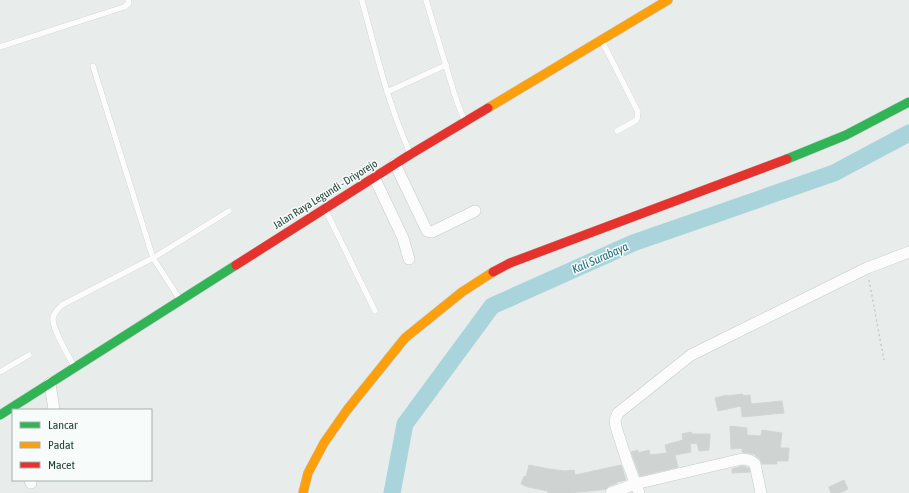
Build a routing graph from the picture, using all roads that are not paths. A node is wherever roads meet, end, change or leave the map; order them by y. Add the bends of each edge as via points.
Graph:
1 (128, 0) edge
2 (362, 0) edge
3 (426, 0) edge
4 (668, 0) edge
5 (601, 40) junction
6 (0, 47) edge
7 (446, 65) junction
8 (93, 66) dead end
9 (387, 92) junction
10 (909, 102) edge
11 (464, 122) junction
12 (618, 131) dead end
13 (411, 154) junction
14 (395, 164) junction
15 (374, 177) junction
16 (325, 208) junction
17 (229, 211) dead end
18 (475, 211) dead end
19 (909, 252) edge
20 (153, 258) junction
21 (409, 259) dead end
22 (180, 300) junction
23 (375, 311) dead end
24 (29, 355) dead end
25 (74, 368) junction
26 (0, 372) edge
27 (50, 383) junction
28 (14, 408) edge
29 (54, 409) edge
30 (0, 415) edge
31 (637, 488) edge
32 (303, 493) edge
33 (611, 493) edge
34 (761, 493) edge

1 - 6 lane via 129,3 124,7
2 - 9 lane
3 - 7 lane
4 - 5 main road, Jalan Raya Legundi - Driyorejo
5 - 11 main road, Jalan Raya Legundi - Driyorejo
5 - 12 lane via 638,112 635,121
7 - 9 lane
7 - 11 lane
8 - 20 lane
9 - 13 lane
10 - 32 main road via 846,135 510,263 462,292 405,338 347,410 324,443 308,473
11 - 13 main road, Jalan Raya Legundi - Driyorejo
13 - 14 main road, Jalan Raya Legundi - Driyorejo
14 - 15 main road, Jalan Raya Legundi - Driyorejo
14 - 18 street via 427,231 432,232
15 - 16 main road, Jalan Raya Legundi - Driyorejo
15 - 21 street via 403,238
16 - 22 main road, Jalan Raya Legundi - Driyorejo
16 - 23 lane
17 - 20 lane
19 - 31 street via 867,268 691,355 618,413 616,427
20 - 22 lane
20 - 25 lane via 56,310 53,317 54,325
22 - 25 main road, Jalan Raya Legundi - Driyorejo
24 - 26 lane
25 - 27 main road, Jalan Raya Legundi - Driyorejo
27 - 28 main road, Jalan Raya Legundi - Driyorejo
27 - 29 street
28 - 30 main road, Jalan Raya Legundi - Driyorejo
31 - 33 street
31 - 34 street via 747,459 756,464

